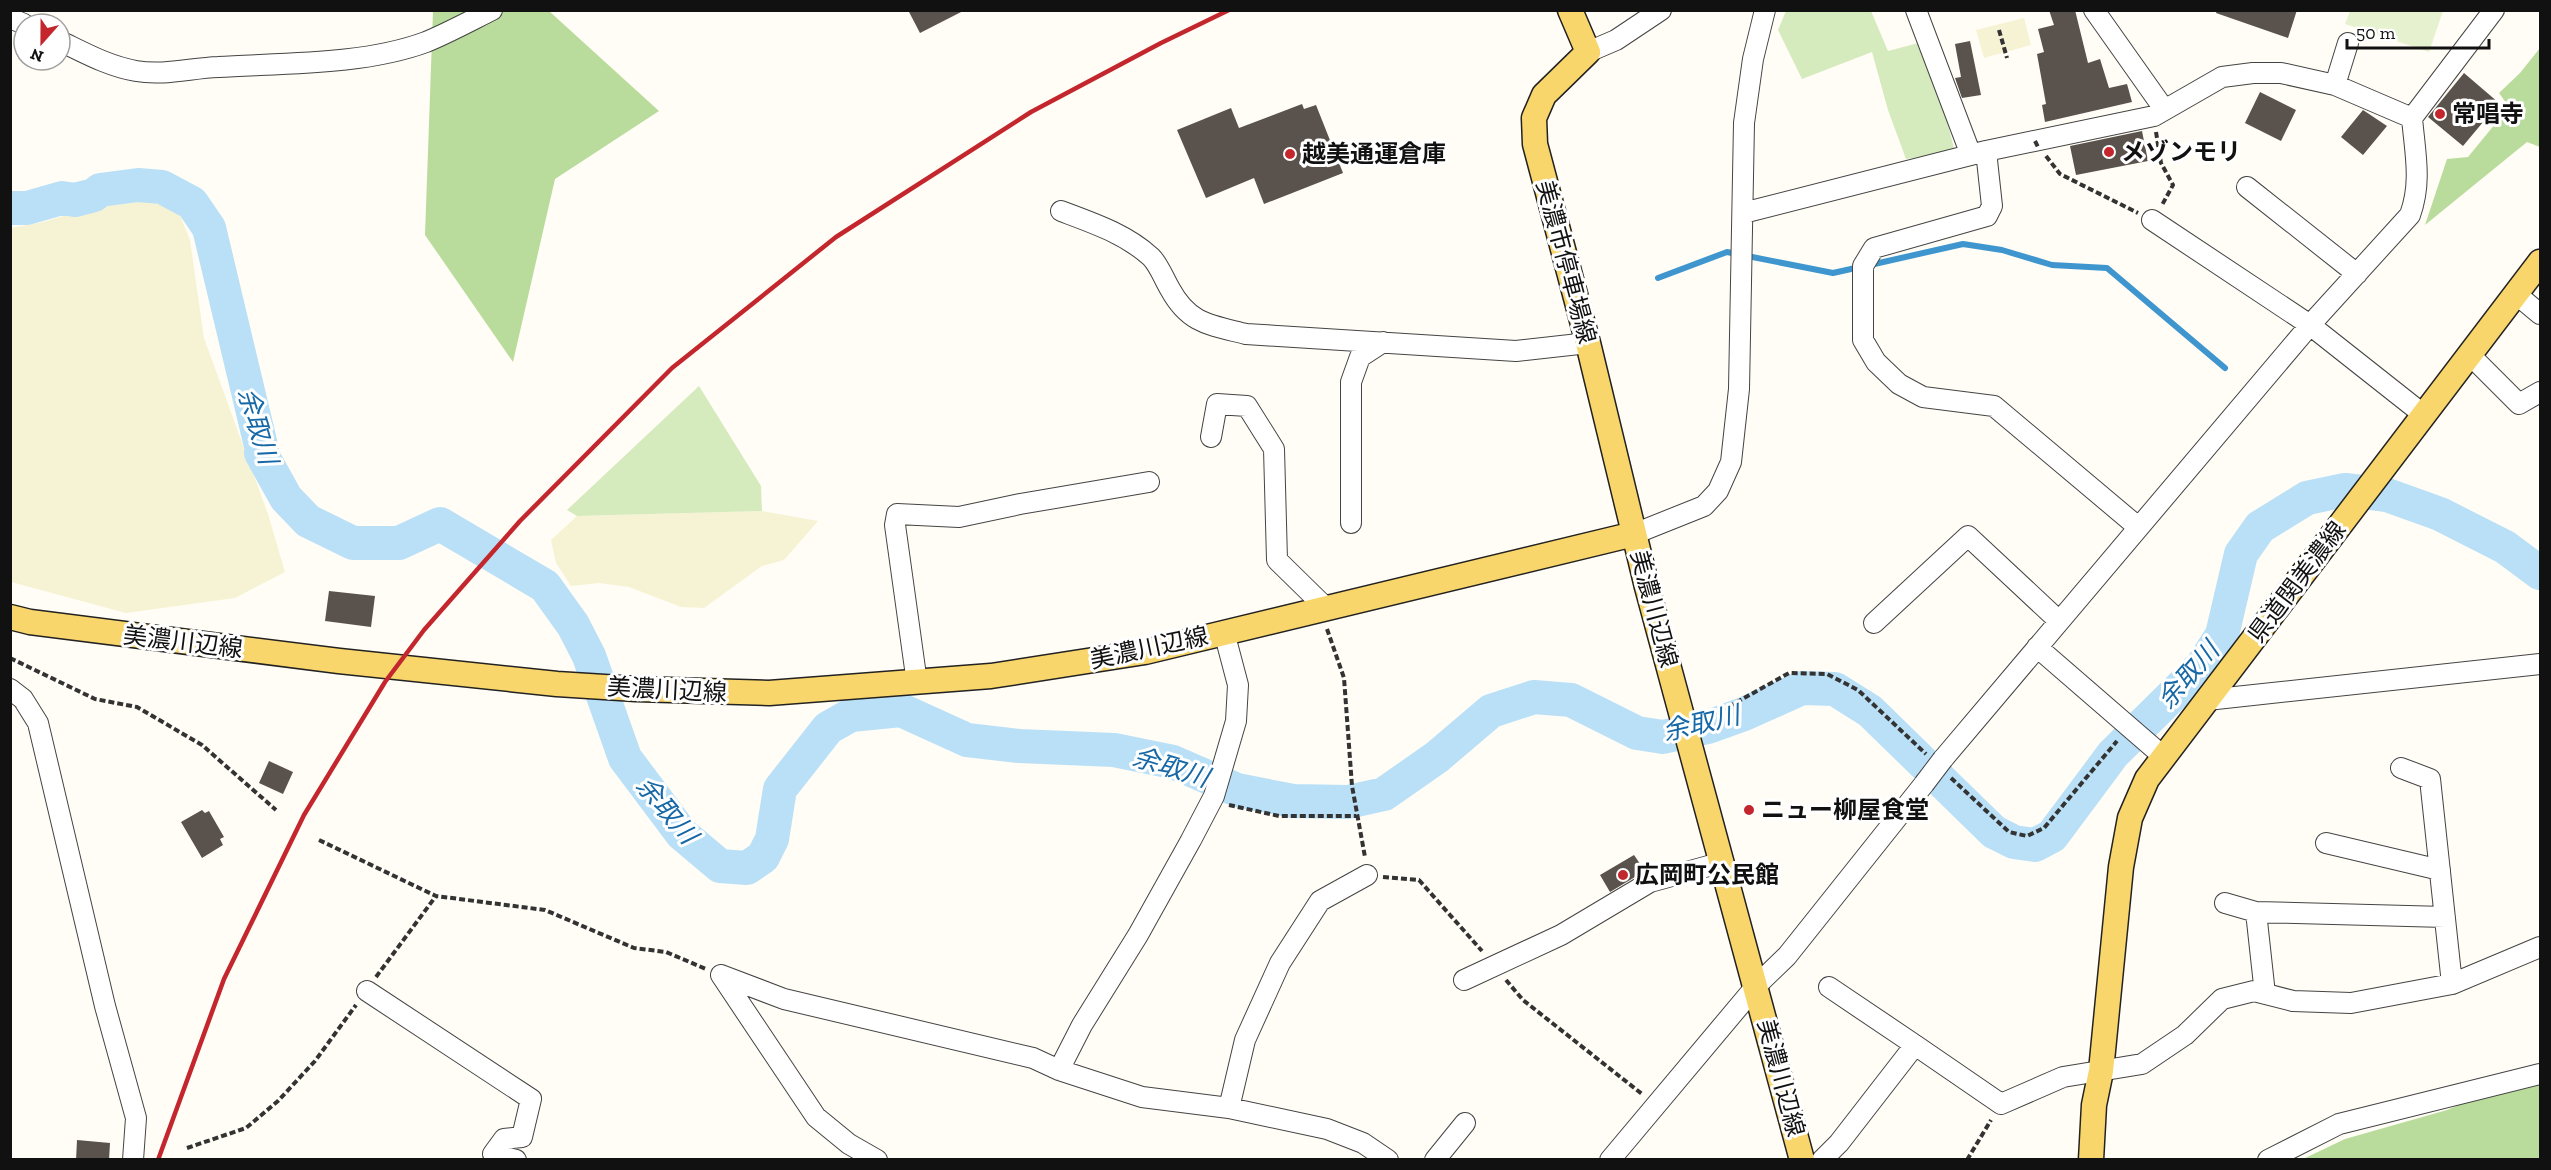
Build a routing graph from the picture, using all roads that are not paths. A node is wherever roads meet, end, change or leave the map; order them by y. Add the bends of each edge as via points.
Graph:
1 (492, 10) edge
2 (1570, 10) edge
3 (1661, 10) edge
4 (1765, 10) edge
5 (1916, 10) edge
6 (2094, 10) edge
7 (2494, 10) edge
8 (2348, 43) dead end
9 (72, 47) edge
10 (1588, 52) junction
11 (2335, 85) junction
12 (2158, 107) junction
13 (2412, 118) junction
14 (1978, 153) junction
15 (2247, 187) dead end
16 (1061, 211) dead end
17 (1743, 213) junction
18 (2152, 220) road end
19 (2541, 262) edge
20 (2357, 274) junction
21 (2516, 294) junction
22 (2541, 314) edge
23 (2310, 325) junction
24 (1383, 342) junction
25 (1588, 343) junction
26 (2470, 355) junction
27 (2541, 392) edge
28 (2424, 415) junction
29 (1211, 437) dead end
30 (1149, 482) dead end
31 (1351, 523) dead end
32 (2138, 527) junction
33 (1634, 534) junction
34 (1324, 610) junction
35 (10, 617) edge
36 (2059, 621) junction
37 (1874, 623) dead end
38 (1224, 632) junction
39 (2037, 647) junction
40 (2541, 664) edge
41 (917, 682) junction
42 (10, 688) edge
43 (2207, 700) junction
44 (2163, 756) junction
45 (2401, 768) dead end
46 (2326, 843) dead end
47 (1723, 862) junction
48 (2440, 870) junction
49 (1367, 875) road end
50 (2225, 903) dead end
51 (2256, 912) junction
52 (2445, 917) junction
53 (2541, 947) edge
54 (1464, 980) dead end
55 (2452, 984) junction
56 (1756, 986) junction
57 (1829, 987) dead end
58 (367, 991) road end
59 (2265, 994) junction
60 (1915, 1045) junction
61 (1059, 1070) junction
62 (2101, 1071) junction
63 (2541, 1074) edge
64 (1229, 1108) junction
65 (1465, 1123) dead end
66 (493, 1157) edge
67 (1615, 1158) edge
68 (133, 1160) edge
69 (516, 1160) edge
70 (877, 1160) edge
71 (1388, 1160) edge
72 (1435, 1160) edge
73 (1802, 1160) edge
74 (1822, 1160) edge
75 (2091, 1160) edge
76 (2268, 1160) edge

1 - 9 street via 424,42 336,60 138,72 107,64
2 - 10 main road
3 - 10 street via 1616,40
4 - 17 street via 1746,104
5 - 14 street
6 - 12 street
7 - 13 street
8 - 11 street
10 - 25 main road, 美濃市停車場線 via 1544,95 1534,118 1535,144
11 - 12 street via 2282,73 2253,73 2222,77
11 - 13 street
12 - 14 street
13 - 20 street via 2417,195 2410,215
14 - 17 street
14 - 32 street via 1992,206 1987,216 1875,248 1863,273 1863,340 1876,362 1899,384 1923,397 1994,406
15 - 20 street
16 - 24 street via 1131,241 1153,259 1180,308 1204,324 1245,334
17 - 33 street via 1739,390 1734,451 1726,478 1704,506
18 - 23 street
19 - 21 main road, 県道関美濃線
20 - 23 street
21 - 22 street
21 - 26 main road, 県道関美濃線
23 - 28 street
23 - 32 street
24 - 25 street via 1516,351
24 - 31 street via 1360,357 1351,382
25 - 33 main road, 美濃市停車場線
26 - 27 street via 2519,404
26 - 28 main road, 県道関美濃線
28 - 43 main road, 県道関美濃線
29 - 34 street via 1217,404 1247,406 1274,449 1276,560
30 - 41 street via 959,517 897,514 895,525
32 - 36 street
33 - 34 main road, 美濃川辺線
33 - 47 main road, 美濃川辺線
34 - 38 main road, 美濃川辺線
35 - 41 main road, 美濃川辺線 via 327,660 557,684 758,693
36 - 37 street via 1968,536
36 - 39 street
38 - 41 main road, 美濃川辺線 via 1134,654 991,676
38 - 61 street via 1238,685 1236,721 1213,797
39 - 44 street
39 - 56 street, bridge via 1787,956
40 - 43 street
42 - 68 street via 23,699 38,723 102,995 136,1118
43 - 44 main road, 県道関美濃線
44 - 62 main road, 県道関美濃線 via 2147,779 2130,818 2121,867
45 - 48 street via 2430,779
46 - 48 street
47 - 54 street via 1650,882 1561,935
47 - 56 main road, 美濃川辺線
48 - 52 street
49 - 64 street via 1320,902 1280,963 1245,1040
50 - 51 street
51 - 52 street
51 - 59 street
52 - 55 street
53 - 55 street
55 - 59 street via 2350,1003 2293,1001
56 - 67 street
56 - 73 main road, 美濃川辺線
57 - 60 street
58 - 66 street via 531,1099 522,1137 504,1139
59 - 62 street via 2254,991 2222,999 2185,1035 2142,1064
60 - 62 street via 2001,1104 2063,1077
60 - 74 street
61 - 64 street via 1142,1097
61 - 70 street via 1033,1059 784,999 721,975 816,1117 849,1144
62 - 75 main road, 県道関美濃線 via 2094,1105
63 - 76 street via 2339,1124
64 - 71 street via 1328,1129 1363,1143
65 - 72 street
66 - 69 street

